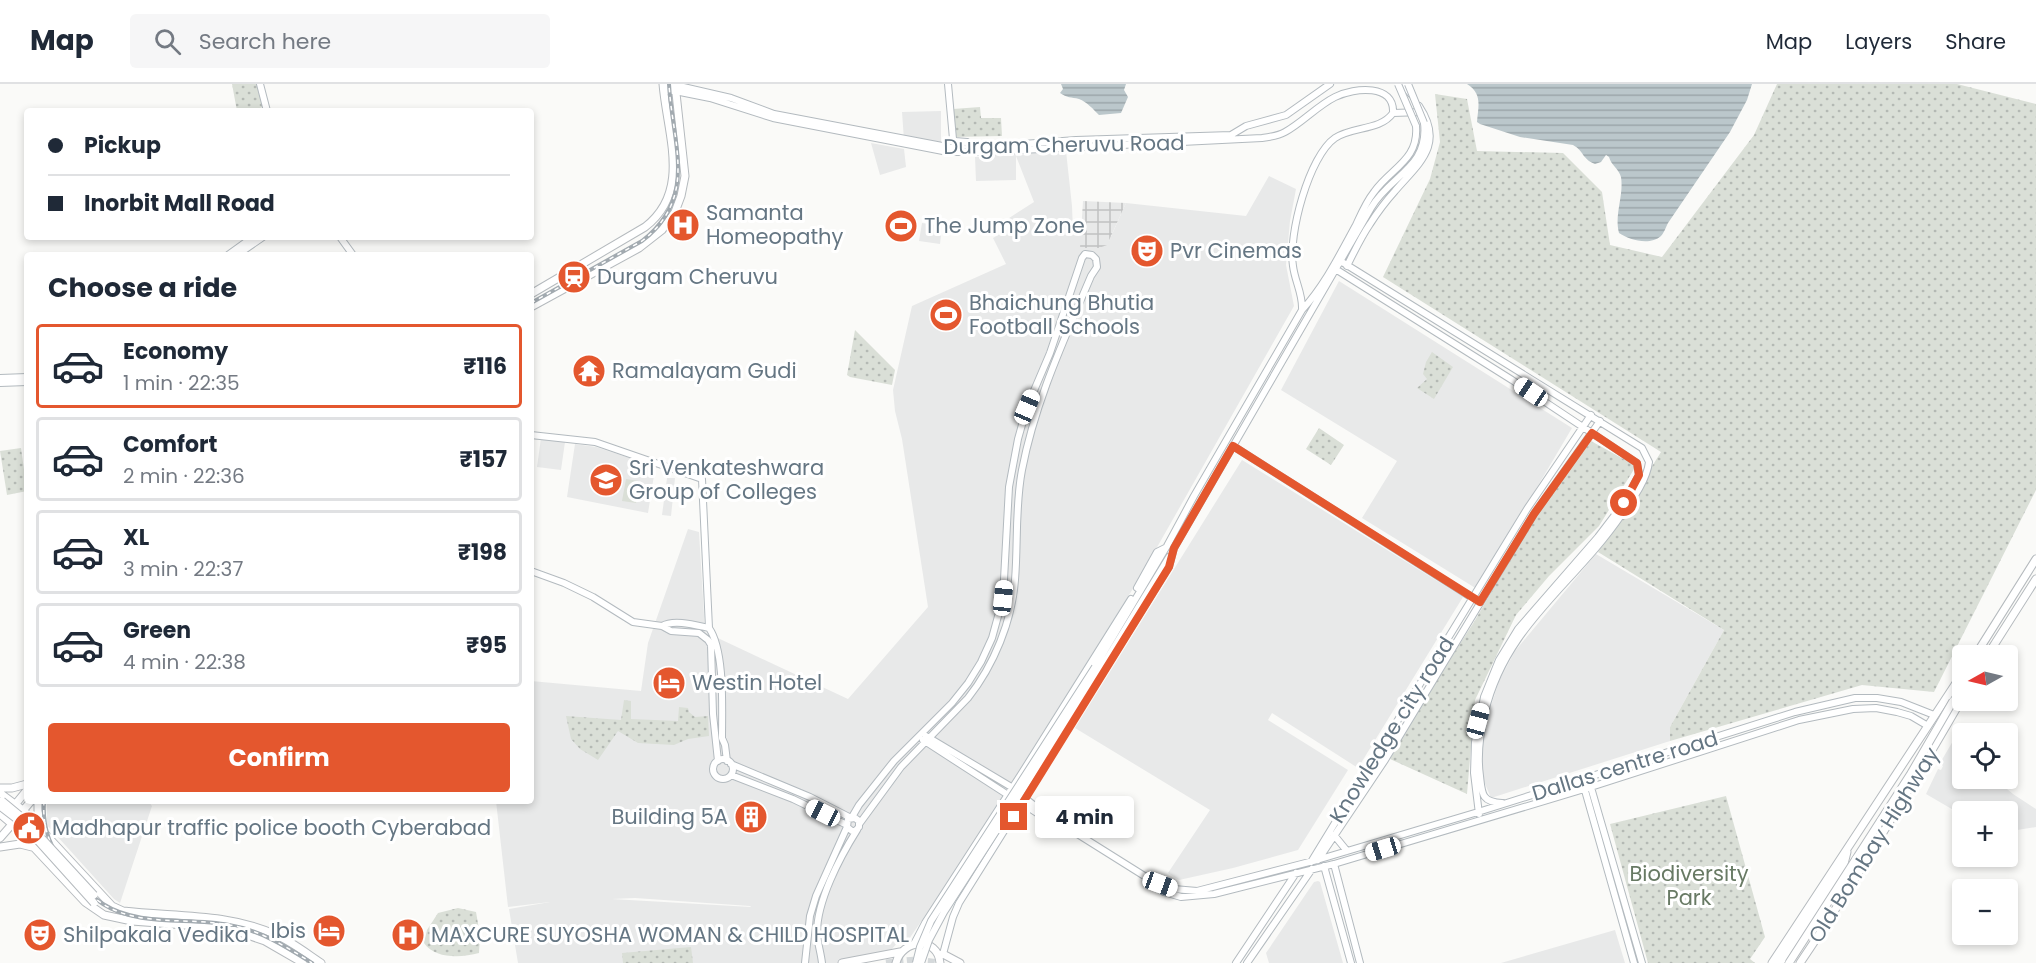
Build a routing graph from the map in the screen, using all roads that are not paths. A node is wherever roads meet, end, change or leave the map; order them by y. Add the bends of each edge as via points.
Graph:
1 (260, 84) edge
2 (946, 84) edge
3 (1330, 84) edge
4 (1400, 84) edge
5 (1408, 84) edge
6 (663, 87) edge
7 (675, 87) edge
8 (1392, 100) junction
9 (1407, 100) dead end
10 (266, 108) edge
11 (1423, 112) junction
12 (1393, 113) junction
13 (973, 148) junction
14 (950, 149) junction
15 (249, 240) edge
16 (258, 240) edge
17 (232, 252) edge
18 (241, 252) edge
19 (1344, 264) junction
20 (1337, 270) junction
21 (534, 292) edge
22 (534, 305) edge
23 (1302, 310) junction
24 (1050, 353) junction
25 (1057, 356) junction
26 (24, 377) edge
27 (0, 378) edge
28 (24, 382) edge
29 (0, 383) edge
30 (1591, 415) junction
31 (1600, 421) junction
32 (1582, 427) junction
33 (1592, 433) junction
34 (534, 435) edge
35 (1233, 446) junction
36 (1170, 547) junction
37 (2036, 559) edge
38 (534, 572) edge
39 (2036, 579) edge
40 (1005, 581) junction
41 (1015, 581) junction
42 (1472, 598) junction
43 (1480, 602) junction
44 (662, 626) junction
45 (709, 628) junction
46 (1982, 645) edge
47 (1994, 645) edge
48 (714, 646) junction
49 (1098, 669) junction
50 (1952, 689) edge
51 (1901, 702) junction
52 (1067, 703) junction
53 (1952, 703) edge
54 (1079, 711) junction
55 (1955, 711) edge
56 (1897, 712) junction
57 (1934, 715) junction
58 (1928, 726) junction
59 (920, 734) junction
60 (927, 740) junction
61 (718, 761) junction
62 (729, 762) junction
63 (731, 775) junction
64 (1585, 779) junction
65 (24, 785) edge
66 (0, 788) edge
67 (1013, 788) junction
68 (1588, 788) junction
69 (0, 793) edge
70 (24, 794) edge
71 (1008, 795) junction
72 (0, 800) edge
73 (1024, 802) junction
74 (1505, 803) junction
75 (16, 804) junction
76 (28, 804) edge
77 (38, 804) edge
78 (0, 806) edge
79 (23, 810) junction
80 (1871, 814) junction
81 (3, 816) edge
82 (1479, 816) junction
83 (852, 818) junction
84 (12, 824) junction
85 (0, 825) edge
86 (847, 826) junction
87 (859, 826) junction
88 (1887, 826) junction
89 (46, 835) junction
90 (1334, 835) junction
91 (0, 838) edge
92 (55, 845) junction
93 (0, 847) edge
94 (1848, 847) junction
95 (34, 848) junction
96 (1347, 851) junction
97 (968, 857) junction
98 (43, 858) junction
99 (1314, 864) junction
100 (1334, 864) junction
101 (1324, 866) junction
102 (982, 867) junction
103 (1296, 873) junction
104 (1229, 887) junction
105 (94, 899) junction
106 (122, 914) junction
107 (1267, 916) junction
108 (1275, 922) junction
109 (809, 924) junction
110 (818, 924) junction
111 (818, 942) junction
112 (808, 944) junction
113 (914, 944) junction
114 (900, 952) junction
115 (888, 955) junction
116 (941, 958) edge
117 (303, 963) edge
118 (321, 963) edge
119 (805, 963) edge
120 (822, 963) edge
121 (842, 963) edge
122 (889, 963) edge
123 (896, 963) edge
124 (916, 963) edge
125 (921, 963) edge
126 (952, 963) edge
127 (960, 963) edge
128 (1236, 963) edge
129 (1247, 963) edge
130 (1351, 963) edge
131 (1360, 963) edge
132 (1634, 963) edge
133 (1642, 963) edge
134 (1772, 963) edge
135 (1780, 963) edge
136 (1790, 963) edge
137 (1800, 963) edge

1 - 10 street
2 - 13 street via 953,139 967,142
2 - 14 street
3 - 13 street, Durgam Cheruvu Road via 1286,115 1246,126 1231,135
4 - 11 street
4 - 23 street, bridge via 1416,126 1414,148 1376,189 1318,292
5 - 19 street, bridge via 1424,123 1424,143 1417,159 1372,206
6 - 7 street, Durgam Cheruvu Road
6 - 21 main road via 674,163 666,205 645,227
7 - 14 street, Durgam Cheruvu Road via 731,98 773,116
7 - 22 main road via 685,176 678,206 668,223 639,248
8 - 9 street
8 - 12 street
8 - 14 street, Durgam Cheruvu Road via 1380,88 1346,93 1285,132 1240,141
11 - 12 street
11 - 19 street via 1430,135 1422,161 1368,226
12 - 23 street via 1381,123 1336,138 1315,167 1299,207 1294,239 1293,264
13 - 14 street, Durgam Cheruvu Road
15 - 17 street
16 - 18 street
19 - 20 street
19 - 30 street
20 - 32 street
20 - 35 street
23 - 36 street via 1192,498
24 - 25 street
24 - 25 street via 1082,258 1092,255 1096,267
24 - 40 street via 1027,407 1013,462
25 - 41 street via 1034,419 1022,471
26 - 27 street
28 - 29 street
30 - 31 street
30 - 32 street, Knowledge city road
31 - 33 street, Knowledge city road
31 - 74 street via 1642,448 1649,467 1618,520 1524,630 1507,654 1493,686 1483,723 1479,767 1486,799
32 - 33 street
32 - 42 street, Knowledge city road
33 - 43 street, Knowledge city road via 1534,514
33 - 82 street via 1637,463 1639,475 1612,519 1518,629 1499,660 1484,697 1475,742
34 - 45 street via 595,442 702,479
35 - 36 street
35 - 42 street
36 - 49 street
36 - 52 street via 1157,552
36 - 54 street via 1169,567
37 - 46 main road
38 - 44 street via 593,597 633,622
39 - 47 main road
40 - 41 street
40 - 59 street via 992,638 981,662 952,703
41 - 60 street via 1007,621 995,652 975,688
42 - 43 street
42 - 99 street, Knowledge city road
43 - 90 street, Knowledge city road via 1385,760
44 - 45 street via 670,623
44 - 48 street via 671,631 702,634
45 - 48 street
48 - 61 street via 713,714
48 - 62 street via 722,738
49 - 124 street, bridge via 931,921
49 - 125 street, bridge via 944,912
50 - 57 main road
51 - 56 street
51 - 57 street, Dallas centre road
51 - 64 street, Dallas centre road via 1855,698 1795,712
52 - 54 street
52 - 67 street
53 - 136 main road, bridge
54 - 73 street
55 - 88 main road, Old Bombay Highway
56 - 58 street, Dallas centre road
56 - 68 street, Dallas centre road via 1853,709 1799,720
57 - 58 main road
58 - 80 main road
59 - 60 street
59 - 83 street via 894,761
60 - 67 street
60 - 71 street
60 - 87 street via 901,767
61 - 62 street
61 - 63 street via 713,767 715,775 722,779
62 - 63 street
62 - 83 street
63 - 86 street
64 - 68 street
64 - 74 street, Dallas centre road
65 - 66 main road
67 - 71 street
68 - 82 street, Dallas centre road
68 - 132 street
68 - 133 street
69 - 75 main road
70 - 75 main road
71 - 97 street
72 - 105 main road, bridge via 18,813
73 - 102 street
73 - 104 street via 1160,884 1186,891
74 - 82 street, Dallas centre road
75 - 79 main road
75 - 81 main road
76 - 79 main road
77 - 89 main road via 39,820
78 - 105 main road, bridge via 22,823
79 - 84 main road
79 - 89 main road
80 - 88 main road
80 - 94 main road
81 - 84 main road
81 - 85 main road
82 - 96 street, Dallas centre road
82 - 100 street, Dallas centre road
83 - 86 street
83 - 87 street via 857,819
84 - 91 main road
84 - 95 main road
86 - 87 street via 852,831
86 - 109 street via 816,896
87 - 110 street via 825,896
88 - 137 main road, Old Bombay Highway
89 - 92 main road
90 - 96 street
90 - 99 street, Knowledge city road
92 - 98 main road via 46,849
92 - 106 main road
93 - 95 main road via 20,844
94 - 134 main road
94 - 135 main road via 1844,864
95 - 98 main road
96 - 99 street, Dallas centre road
97 - 102 street
97 - 113 street
98 - 106 main road via 90,906 104,915
99 - 101 street, Dallas centre road
99 - 103 street
99 - 104 street
99 - 108 street
100 - 101 street, Dallas centre road
100 - 131 street
101 - 130 street
102 - 116 street via 953,917
103 - 104 street
103 - 107 street
105 - 106 main road via 109,913
106 - 117 main road via 148,923 236,931 265,941
106 - 118 main road via 246,923 281,937
107 - 108 street
107 - 128 street
108 - 129 street
109 - 110 street
109 - 112 street
110 - 111 street
111 - 112 street
111 - 120 street
112 - 119 street
113 - 114 main road
113 - 116 main road via 932,947
114 - 115 main road
114 - 123 main road
115 - 121 main road
115 - 122 main road
116 - 126 main road
116 - 127 main road

